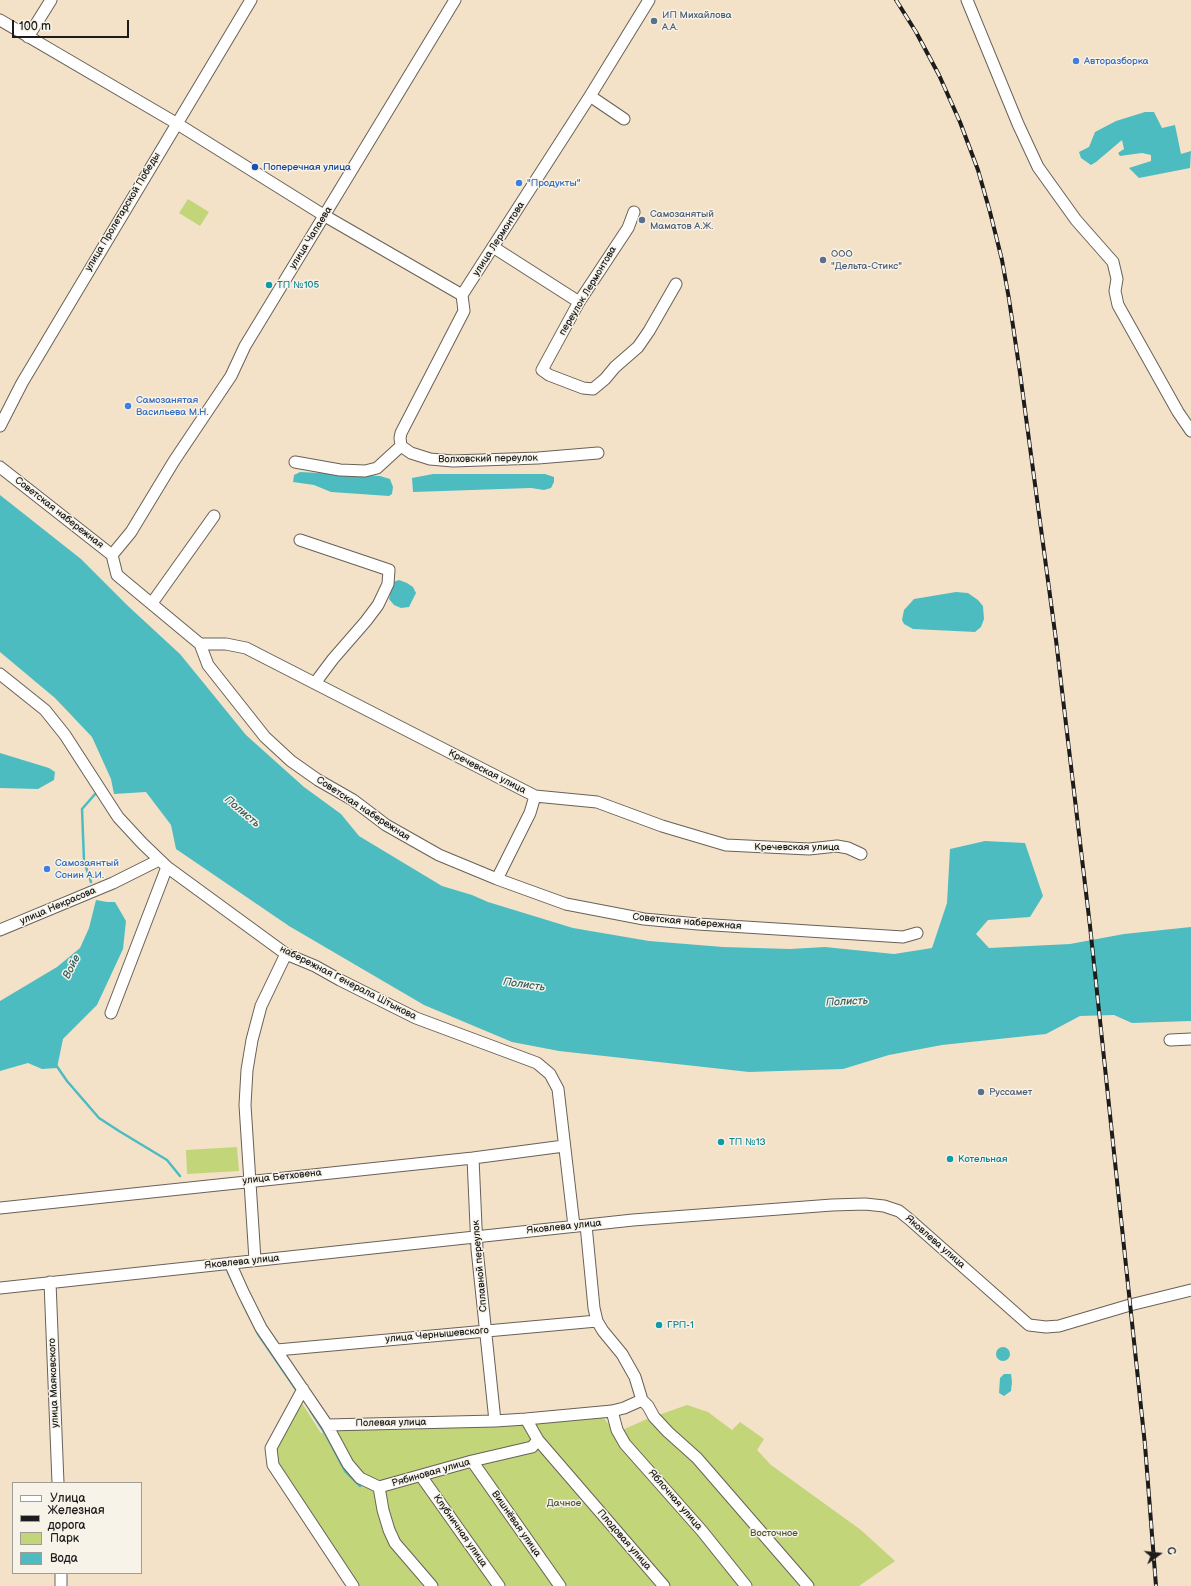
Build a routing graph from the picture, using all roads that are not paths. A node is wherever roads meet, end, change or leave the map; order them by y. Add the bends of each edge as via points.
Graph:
1 (51, 0) edge
2 (251, 0) edge
3 (455, 0) edge
4 (649, 0) edge
5 (967, 0) edge
6 (0, 20) edge
7 (28, 38) junction
8 (590, 96) junction
9 (624, 119) dead end
10 (176, 123) junction
11 (634, 212) dead end
12 (325, 216) junction
13 (493, 247) junction
14 (676, 284) dead end
15 (462, 295) junction
16 (579, 302) junction
17 (0, 426) edge
18 (1191, 431) edge
19 (401, 446) junction
20 (598, 453) dead end
21 (295, 462) dead end
22 (0, 467) edge
23 (214, 516) dead end
24 (300, 540) dead end
25 (112, 555) junction
26 (152, 603) junction
27 (200, 644) junction
28 (0, 674) edge
29 (315, 684) junction
30 (535, 796) junction
31 (861, 854) dead end
32 (163, 863) junction
33 (497, 879) junction
34 (0, 930) edge
35 (917, 933) dead end
36 (286, 954) junction
37 (111, 1013) dead end
38 (1191, 1039) edge
39 (1170, 1040) dead end
40 (564, 1146) junction
41 (473, 1158) junction
42 (249, 1181) junction
43 (0, 1208) edge
44 (586, 1224) junction
45 (574, 1226) junction
46 (477, 1237) junction
47 (255, 1260) junction
48 (230, 1263) junction
49 (50, 1282) junction
50 (0, 1288) edge
51 (1191, 1290) edge
52 (597, 1321) junction
53 (486, 1331) junction
54 (277, 1350) junction
55 (303, 1389) junction
56 (642, 1400) junction
57 (612, 1411) junction
58 (526, 1419) junction
59 (495, 1421) junction
60 (327, 1425) junction
61 (538, 1440) junction
62 (472, 1461) junction
63 (421, 1476) junction
64 (58, 1482) edge
65 (379, 1487) junction
66 (61, 1574) edge
67 (61, 1586) edge
68 (353, 1586) edge
69 (432, 1586) edge
70 (499, 1586) edge
71 (560, 1586) edge
72 (664, 1586) edge
73 (746, 1586) edge
74 (808, 1586) edge

1 - 7 street
2 - 10 street, улица Пролетарской Победы
3 - 12 street, улица Чапаева
4 - 8 street, улица Лермонтова
5 - 18 street via 1038,167 1076,220 1113,262 1117,279 1115,291 1118,305
6 - 7 street
7 - 10 street
8 - 9 street
8 - 13 street, улица Лермонтова
10 - 12 street
10 - 17 street, улица Пролетарской Победы via 22,383
11 - 16 street, переулок Лермонтова via 628,228
12 - 15 street
12 - 25 street, улица Чапаева via 245,346 231,376 174,461 131,532
13 - 15 street, улица Лермонтова
13 - 16 street
14 - 16 street, переулок Лермонтова via 649,332 638,346 593,388 583,388 542,370
15 - 19 street via 464,311 401,433
19 - 20 street, Волховский переулок via 411,453 430,459 453,461
19 - 21 street via 377,468 365,471 340,470
22 - 25 street, Советская набережная
23 - 26 street
24 - 29 street via 389,570 388,584 378,605
25 - 26 street, Советская набережная via 117,575
26 - 27 street, Советская набережная
27 - 29 street, Кречевская улица via 226,644 246,648
27 - 33 street, Советская набережная via 208,665 265,737 291,761 353,800 386,826 439,855
28 - 32 street, набережная Генерала Штыкова via 45,710 65,735 118,817
29 - 30 street, Кречевская улица
30 - 31 street, Кречевская улица via 597,802 662,826 726,845 809,849 837,846
30 - 33 street via 530,813
32 - 34 street, улица Некрасова
32 - 36 street, набережная Генерала Штыкова
32 - 37 street
33 - 35 street, Советская набережная via 566,904 644,919 903,937
36 - 40 street, набережная Генерала Штыкова via 315,966 416,1018 537,1063 550,1074 558,1089
36 - 42 street via 261,1006 250,1047 245,1105
38 - 39 street
40 - 41 street, улица Бетховена
40 - 45 street, набережная Генерала Штыкова
41 - 42 street, улица Бетховена
41 - 46 street, Сплавной переулок
42 - 43 street, улица Бетховена
42 - 47 street
44 - 45 street, Яковлева улица
44 - 51 street, Яковлева улица via 832,1204 884,1206 899,1211 909,1219 1029,1325 1046,1327
44 - 52 street
45 - 46 street, Яковлева улица
46 - 47 street, Яковлева улица
46 - 53 street, Сплавной переулок
47 - 48 street, Яковлева улица
48 - 49 street, Яковлева улица
48 - 54 street via 261,1328
49 - 50 street, Яковлева улица
49 - 64 street, улица Маяковского
52 - 53 street, улица Чернышевского
52 - 56 street via 622,1354 635,1377
53 - 54 street, улица Чернышевского
53 - 59 street, Сплавной переулок
54 - 55 street
55 - 60 street
55 - 68 street via 271,1448 273,1465
56 - 57 street, Полевая улица
56 - 74 street via 668,1432 697,1458
57 - 58 street, Полевая улица
57 - 73 street, Яблочная улица via 616,1430 625,1444 702,1531
58 - 59 street, Полевая улица
58 - 61 street, Плодовая улица
59 - 60 street, Полевая улица
60 - 65 street, Рябиновая улица via 348,1464 360,1478
61 - 62 street, Рябиновая улица via 532,1447
61 - 72 street, Плодовая улица
62 - 63 street, Рябиновая улица
62 - 71 street, Вишнёвая улица
63 - 65 street, Рябиновая улица
63 - 70 street, Клубничная улица
65 - 69 street via 387,1523 395,1543
66 - 67 street

